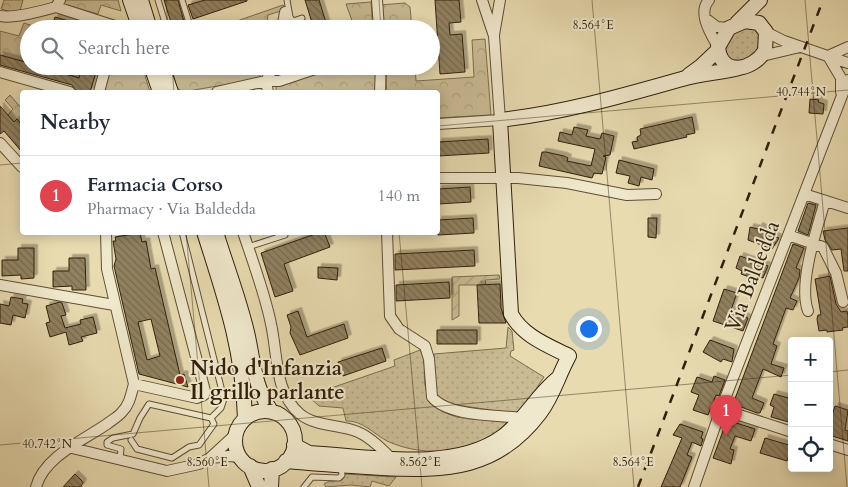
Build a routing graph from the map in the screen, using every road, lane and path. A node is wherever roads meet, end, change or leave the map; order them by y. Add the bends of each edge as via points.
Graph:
1 (130, 0) edge
2 (141, 0) edge
3 (158, 0) edge
4 (182, 0) edge
5 (287, 0) edge
6 (377, 0) edge
7 (482, 0) edge
8 (500, 0) edge
9 (709, 0) edge
10 (762, 0) edge
11 (58, 4) edge
12 (286, 15) junction
13 (0, 16) edge
14 (302, 18) dead end
15 (705, 18) junction
16 (99, 20) edge
17 (137, 20) edge
18 (147, 20) edge
19 (164, 20) edge
20 (188, 20) edge
21 (285, 20) edge
22 (291, 20) edge
23 (295, 20) edge
24 (379, 20) edge
25 (733, 25) junction
26 (763, 27) junction
27 (494, 36) junction
28 (801, 47) junction
29 (848, 47) edge
30 (718, 48) junction
31 (762, 56) junction
32 (828, 56) junction
33 (848, 63) edge
34 (739, 68) junction
35 (0, 72) edge
36 (104, 75) edge
37 (155, 75) edge
38 (165, 75) edge
39 (270, 75) edge
40 (297, 75) edge
41 (381, 75) edge
42 (684, 78) junction
43 (848, 80) edge
44 (266, 82) junction
45 (63, 90) edge
46 (100, 90) edge
47 (159, 90) edge
48 (170, 90) edge
49 (227, 90) edge
50 (268, 90) edge
51 (380, 90) edge
52 (841, 96) junction
53 (500, 120) junction
54 (440, 124) edge
55 (0, 142) edge
56 (20, 165) edge
57 (440, 178) edge
58 (503, 179) junction
59 (656, 194) dead end
60 (804, 194) junction
61 (825, 201) junction
62 (848, 208) edge
63 (106, 235) edge
64 (164, 235) edge
65 (183, 235) edge
66 (205, 235) edge
67 (217, 235) edge
68 (244, 235) edge
69 (285, 235) dead end
70 (387, 235) edge
71 (788, 235) junction
72 (814, 244) junction
73 (248, 247) junction
74 (0, 285) edge
75 (843, 302) dead end
76 (114, 305) junction
77 (808, 311) dead end
78 (134, 384) junction
79 (557, 387) junction
80 (721, 409) junction
81 (271, 412) junction
82 (211, 418) junction
83 (523, 418) junction
84 (245, 419) junction
85 (788, 431) edge
86 (236, 434) junction
87 (131, 440) dead end
88 (294, 444) junction
89 (833, 445) edge
90 (72, 448) junction
91 (848, 450) edge
92 (210, 458) junction
93 (391, 458) junction
94 (120, 460) junction
95 (286, 461) junction
96 (245, 462) junction
97 (341, 466) junction
98 (272, 469) junction
99 (36, 487) edge
100 (259, 487) edge
101 (271, 487) edge
102 (304, 487) edge
103 (694, 487) edge

1 - 17 street
2 - 18 street
3 - 19 lane
4 - 20 lane
5 - 12 lane
6 - 24 street
7 - 27 street
8 - 27 street
9 - 15 street via 704,10
10 - 25 street
10 - 26 street
11 - 13 street
11 - 16 street
12 - 21 street
12 - 22 lane
14 - 23 lane
15 - 25 street via 717,26
15 - 30 street
25 - 26 street via 745,21
25 - 30 street
26 - 28 street
26 - 31 street via 767,45
27 - 53 street
28 - 31 street
28 - 32 street
29 - 32 street
30 - 34 street via 724,63
30 - 42 street
31 - 34 street via 752,65
32 - 33 street
32 - 52 street via 841,78
34 - 42 street
35 - 45 street
36 - 46 street
37 - 47 street
38 - 48 street
39 - 44 street
40 - 44 street
41 - 51 street
42 - 53 street via 570,110
43 - 52 street, Via Baldedda
44 - 49 street
44 - 50 street
52 - 60 street, Via Baldedda
53 - 54 street
53 - 58 street
55 - 56 street
57 - 58 street
58 - 59 street via 546,180 627,195
58 - 79 street via 510,314 529,334 569,356
60 - 61 street
60 - 71 street, Via Baldedda
61 - 62 street
61 - 72 street
63 - 76 street via 107,269
64 - 78 street via 205,391 197,398
65 - 82 lane via 224,399 221,408
66 - 84 street via 234,325 244,383
67 - 81 street via 246,331 255,380
68 - 73 street
69 - 73 lane
70 - 83 street via 390,316 399,328 425,346 432,397 440,405 457,411
71 - 72 street
71 - 80 street, Via Baldedda
72 - 75 street via 822,247 836,273
72 - 77 street via 805,302
73 - 93 street via 271,324 279,377 287,398 307,418 359,432
74 - 76 street
76 - 78 street
78 - 90 street via 130,401 122,413
79 - 83 street via 542,391
79 - 97 street via 540,413 509,446 486,459 440,469
80 - 85 street
80 - 103 street, Via Baldedda
81 - 84 street via 254,413
81 - 88 street via 279,414 291,427
82 - 87 lane via 214,424 203,441 172,458 137,449
82 - 94 lane via 149,404 133,434 107,442 107,445 121,449
83 - 93 street via 504,436 472,454 452,458
84 - 86 street
86 - 92 street
86 - 96 street via 236,450
88 - 93 street via 309,453
88 - 95 street
89 - 91 street
90 - 94 street
90 - 99 street via 58,454 46,467
92 - 94 street via 199,464 166,471
92 - 96 street via 229,456
95 - 97 street
95 - 98 street
96 - 98 street via 265,470
96 - 100 street
97 - 102 lane via 339,478 312,477
98 - 101 street

